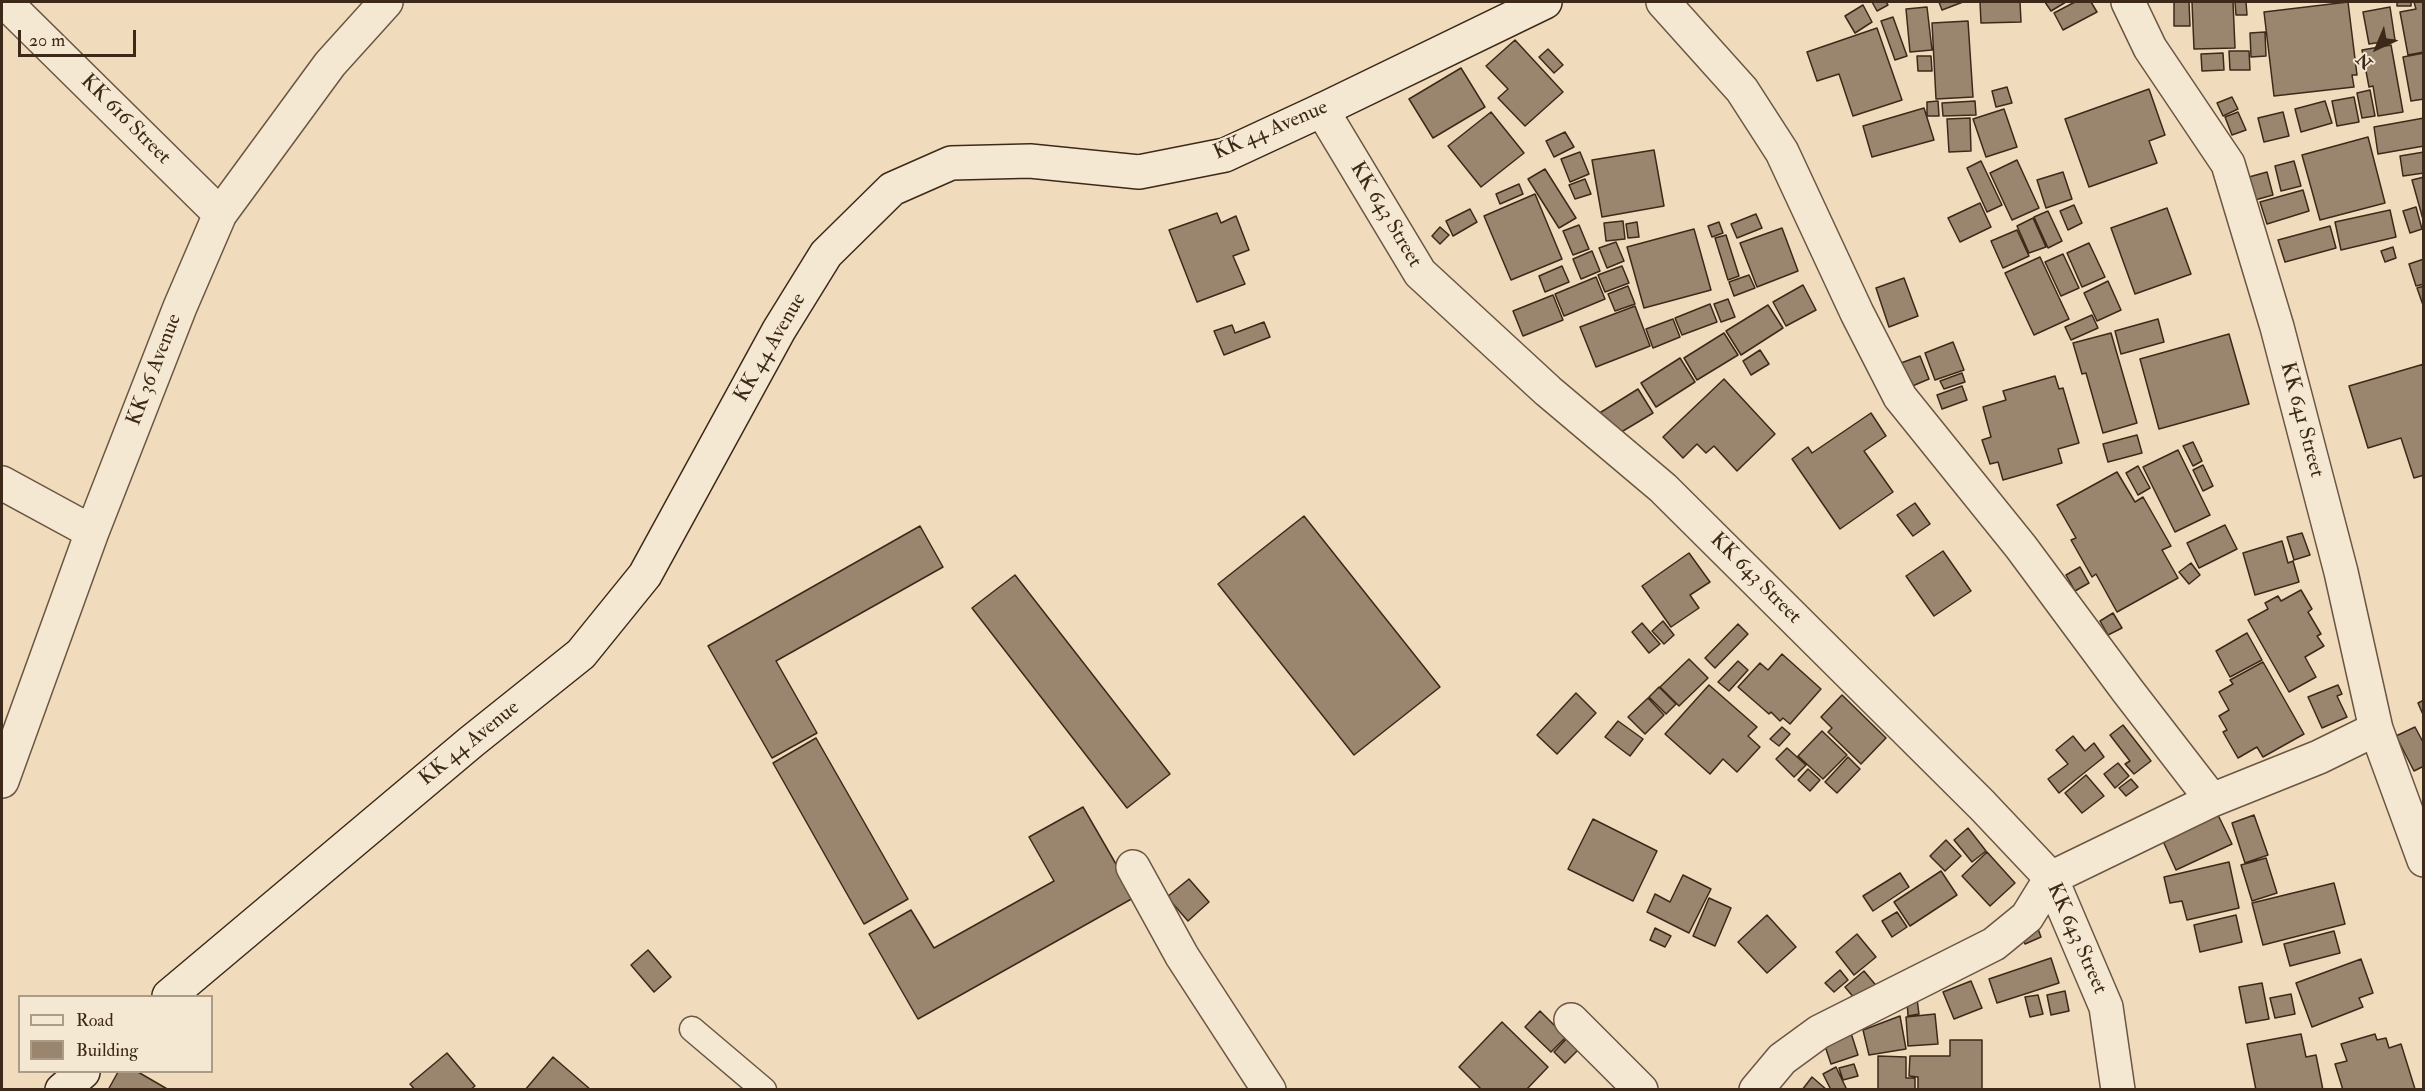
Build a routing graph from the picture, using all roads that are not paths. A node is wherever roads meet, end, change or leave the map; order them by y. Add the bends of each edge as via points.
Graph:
1 (4, 2) edge
2 (386, 2) edge
3 (1545, 2) edge
4 (1663, 2) edge
5 (2128, 2) edge
6 (1322, 110) junction
7 (220, 214) junction
8 (2, 483) edge
9 (92, 532) junction
10 (2376, 729) junction
11 (2, 781) edge
12 (2212, 800) junction
13 (2424, 860) edge
14 (1133, 867) dead end
15 (2051, 878) junction
16 (170, 995) edge
17 (1571, 1020) dead end
18 (692, 1029) dead end
19 (81, 1073) edge
20 (62, 1089) edge
21 (764, 1089) edge
22 (1269, 1089) edge
23 (1641, 1089) edge
24 (1756, 1089) edge
25 (2118, 1089) edge

1 - 7 street, KK 616 Street
2 - 7 street, KK 36 Avenue via 330,64
3 - 6 street, KK 44 Avenue
4 - 12 street via 1742,90 1782,152 1900,397 2021,547
5 - 10 street, KK 641 Street via 2150,48 2228,164 2277,327 2338,560
6 - 15 street, KK 643 Street via 1420,273 1548,391 1664,488
6 - 16 street, KK 44 Avenue via 1225,155 1139,172 1030,161 951,163 892,189 826,254 778,330 645,575 581,654
7 - 9 street, KK 36 Avenue
8 - 9 street
9 - 11 street, KK 36 Avenue
10 - 12 street via 2319,757
10 - 13 street, KK 641 Street
12 - 15 street
14 - 22 street via 1182,956
15 - 24 street via 2028,917 1994,944 1819,1032 1782,1059
15 - 25 street, KK 643 Street via 2106,1007
17 - 23 street
18 - 21 lane
19 - 20 street

